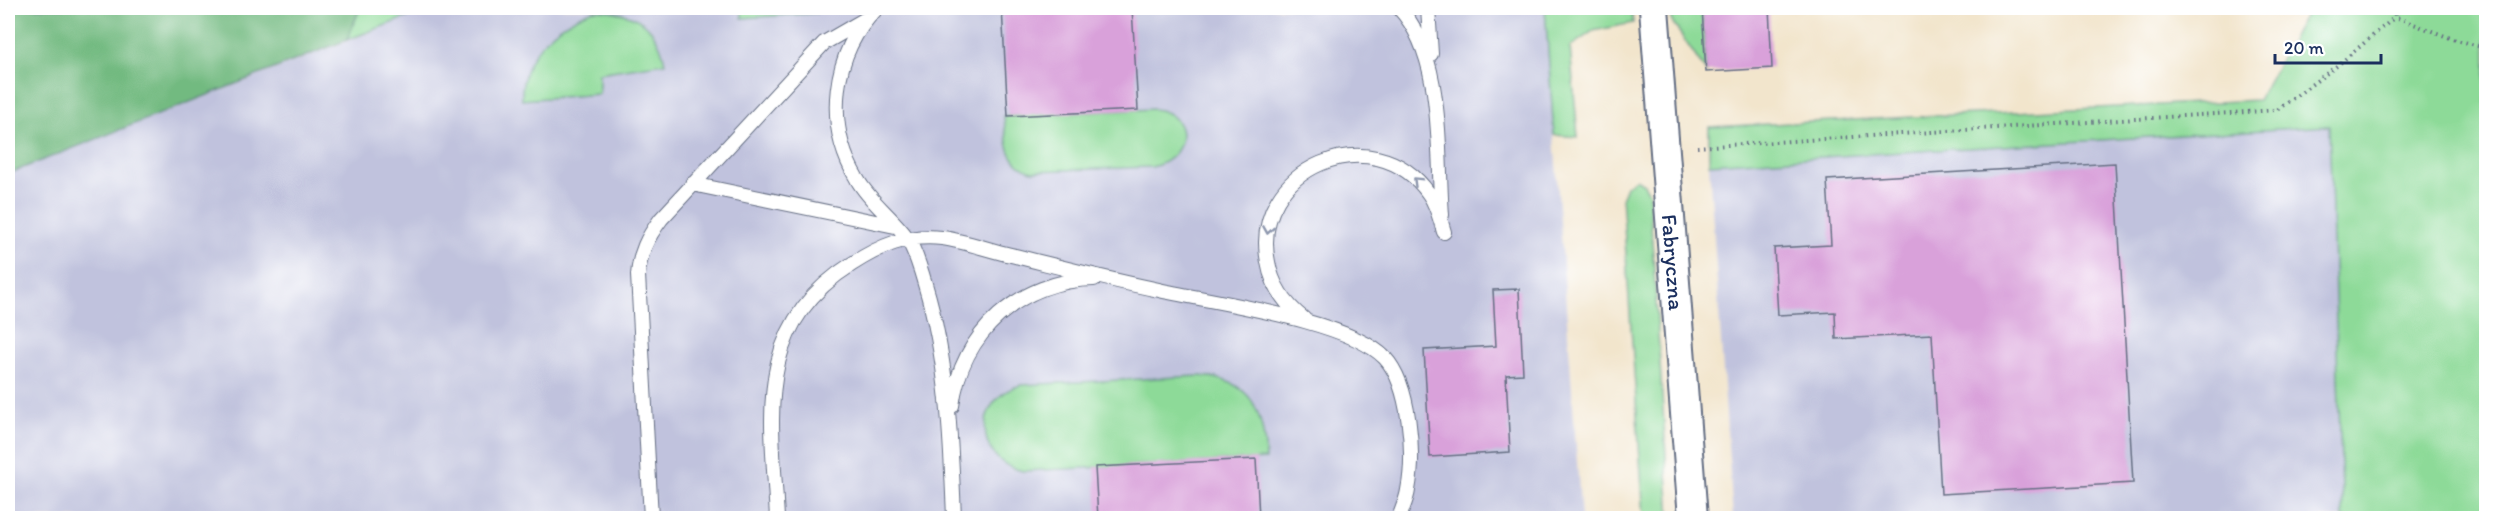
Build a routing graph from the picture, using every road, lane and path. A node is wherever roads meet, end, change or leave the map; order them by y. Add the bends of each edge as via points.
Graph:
1 (877, 8) edge
2 (1399, 8) edge
3 (1428, 8) edge
4 (1654, 8) edge
5 (2394, 8) edge
6 (2395, 17) junction
7 (864, 20) junction
8 (2487, 48) edge
9 (1433, 80) junction
10 (1664, 153) junction
11 (693, 184) junction
12 (895, 226) junction
13 (908, 239) junction
14 (1120, 282) junction
15 (1308, 322) junction
16 (950, 420) junction
17 (651, 519) edge
18 (777, 519) edge
19 (954, 519) edge
20 (1399, 519) edge
21 (1693, 519) edge

1 - 7 lane
2 - 9 lane via 1420,38
3 - 9 lane
4 - 10 street, Fabryczna
5 - 6 path
6 - 8 path
6 - 10 path via 2277,110 1700,146
7 - 11 lane via 824,44
7 - 12 lane via 840,70 838,125 856,179
9 -> 15 lane via 1444,232 1428,193 1414,177 1397,165 1356,155 1315,165 1297,176 1272,210 1266,231 1270,273 1291,309
10 - 21 street, Fabryczna
11 - 12 lane
11 - 17 lane via 660,219 640,253
12 - 13 lane
13 - 14 lane via 942,238
13 - 16 lane via 932,312
13 - 18 lane via 888,243 836,274 795,317 782,344 771,405
14 - 15 lane
14 - 16 lane via 1064,282 1013,303 992,320 962,366 953,392
15 - 20 lane via 1364,343 1386,359 1396,376 1407,414 1410,462 1408,490
16 - 19 lane

